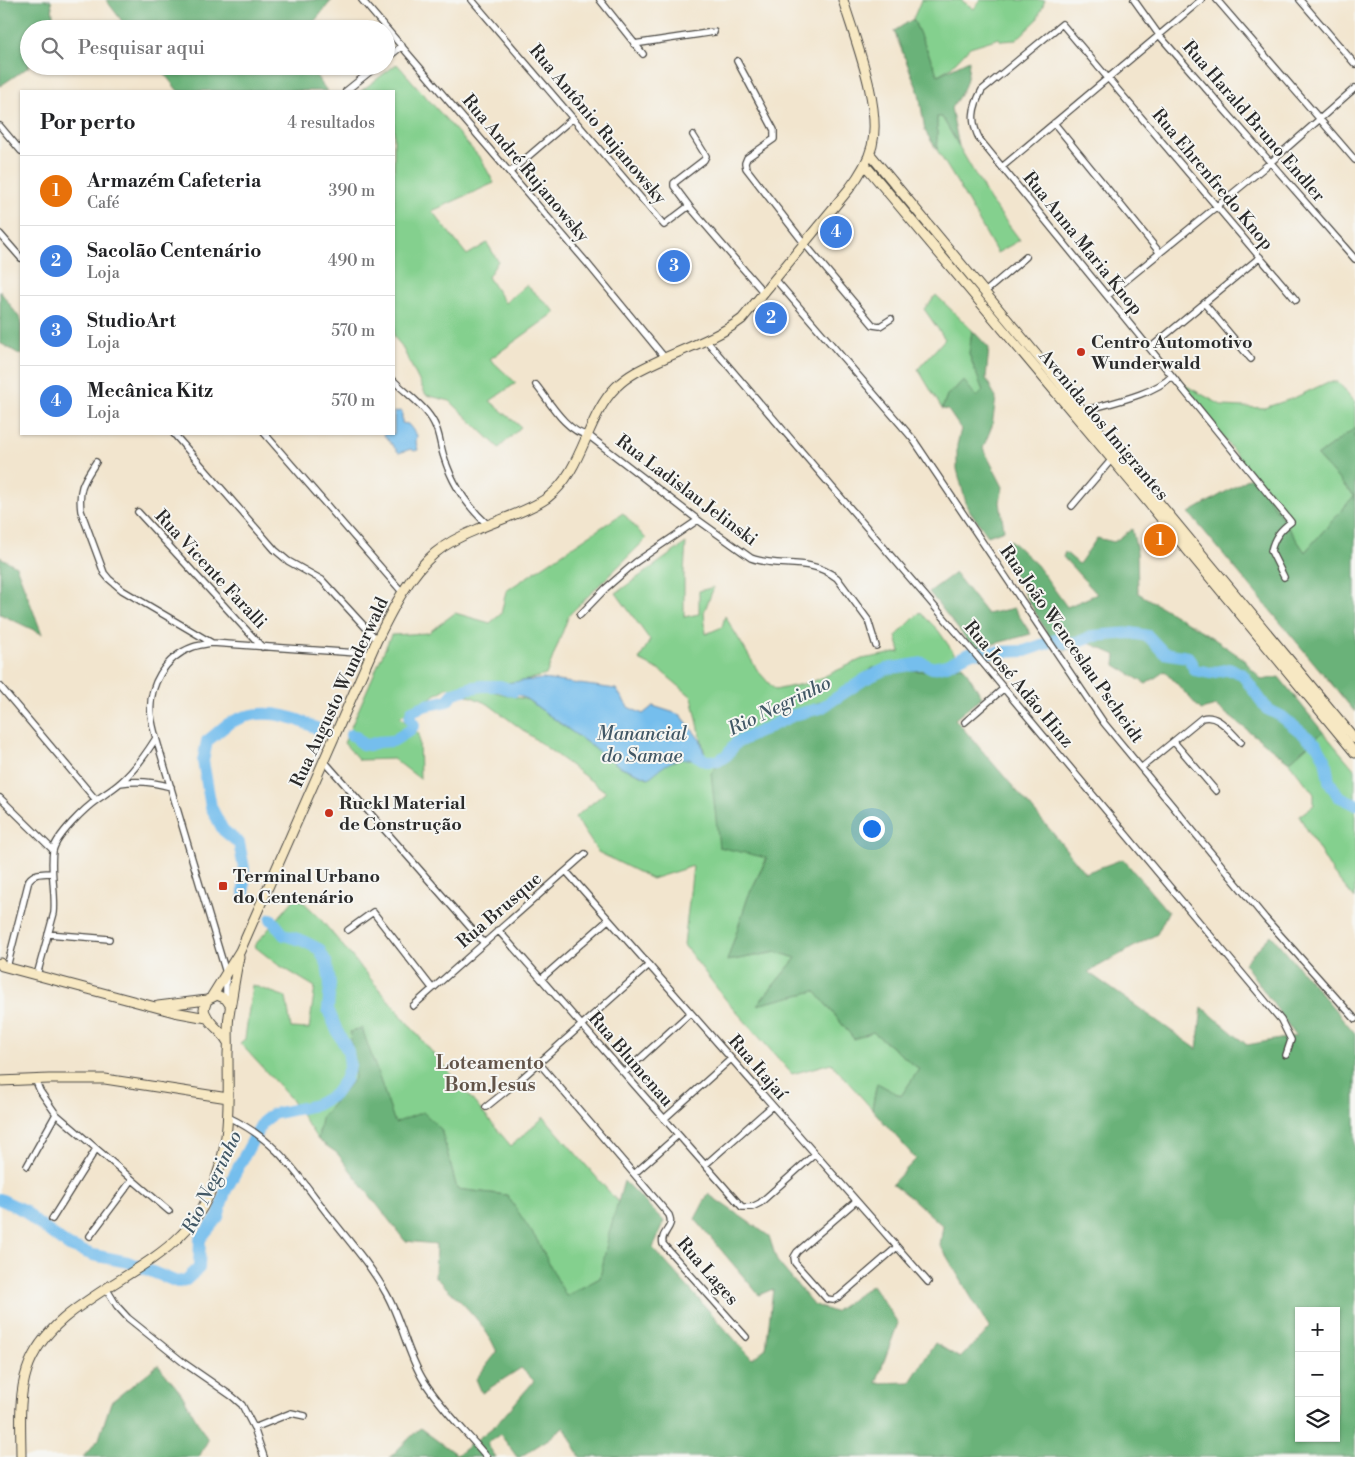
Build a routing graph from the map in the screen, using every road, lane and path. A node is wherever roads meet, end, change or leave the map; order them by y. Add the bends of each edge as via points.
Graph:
1 (362, 0) edge
2 (472, 0) edge
3 (600, 0) edge
4 (843, 0) edge
5 (1134, 0) edge
6 (1201, 0) edge
7 (1217, 0) edge
8 (1300, 0) edge
9 (379, 20) edge
10 (714, 32) dead end
11 (1159, 34) junction
12 (395, 38) edge
13 (634, 44) junction
14 (402, 46) junction
15 (395, 52) edge
16 (643, 54) dead end
17 (737, 61) dead end
18 (1355, 64) edge
19 (366, 75) edge
20 (1108, 78) junction
21 (1355, 88) edge
22 (347, 90) edge
23 (972, 112) joint
24 (573, 118) junction
25 (1320, 119) junction
26 (1054, 123) junction
27 (0, 126) edge
28 (693, 135) dead end
29 (20, 149) edge
30 (870, 154) junction
31 (1355, 160) edge
32 (1271, 162) junction
33 (865, 165) junction
34 (1002, 167) junction
35 (510, 172) junction
36 (688, 206) junction
37 (1217, 206) junction
38 (0, 234) edge
39 (804, 242) junction
40 (945, 252) junction
41 (1160, 253) junction
42 (20, 257) edge
43 (1026, 257) dead end
44 (1260, 258) junction
45 (1355, 259) edge
46 (776, 279) junction
47 (764, 293) junction
48 (981, 294) junction
49 (1107, 296) junction
50 (1296, 300) dead end
51 (1204, 304) junction
52 (891, 319) dead end
53 (706, 340) junction
54 (1150, 348) junction
55 (665, 358) junction
56 (1251, 359) dead end
57 (1172, 376) junction
58 (395, 382) edge
59 (536, 385) dead end
60 (1084, 411) junction
61 (175, 435) edge
62 (267, 435) edge
63 (588, 435) junction
64 (1112, 460) junction
65 (96, 462) dead end
66 (1136, 488) junction
67 (1153, 494) junction
68 (1072, 506) dead end
69 (138, 512) dead end
70 (698, 520) junction
71 (488, 525) junction
72 (1171, 529) junction
73 (1185, 533) junction
74 (1284, 577) dead end
75 (403, 593) junction
76 (1225, 595) junction
77 (1241, 601) junction
78 (580, 615) dead end
79 (378, 640) junction
80 (212, 643) junction
81 (876, 646) dead end
82 (262, 647) junction
83 (372, 654) junction
84 (1289, 665) junction
85 (0, 686) edge
86 (1003, 689) junction
87 (965, 722) dead end
88 (156, 738) junction
89 (1355, 739) edge
90 (1174, 742) junction
91 (1241, 742) dead end
92 (1355, 753) edge
93 (324, 762) junction
94 (1141, 768) junction
95 (120, 783) junction
96 (171, 787) junction
97 (1216, 791) dead end
98 (0, 798) edge
99 (96, 800) junction
100 (53, 850) junction
101 (585, 854) dead end
102 (566, 871) junction
103 (52, 873) junction
104 (608, 920) junction
105 (348, 930) dead end
106 (498, 930) junction
107 (48, 934) junction
108 (109, 939) dead end
109 (484, 943) junction
110 (240, 951) junction
111 (2, 965) edge
112 (649, 965) junction
113 (226, 973) junction
114 (37, 975) junction
115 (541, 979) junction
116 (432, 988) junction
117 (209, 998) junction
118 (228, 1002) junction
119 (151, 1006) junction
120 (413, 1006) dead end
121 (690, 1012) junction
122 (229, 1016) junction
123 (1355, 1018) edge
124 (209, 1020) junction
125 (582, 1025) junction
126 (229, 1044) junction
127 (1286, 1055) dead end
128 (731, 1059) junction
129 (539, 1063) junction
130 (624, 1073) junction
131 (35, 1079) junction
132 (0, 1081) edge
133 (228, 1098) junction
134 (772, 1106) junction
135 (486, 1108) dead end
136 (56, 1114) junction
137 (228, 1117) junction
138 (664, 1119) junction
139 (678, 1135) junction
140 (96, 1149) junction
141 (815, 1154) junction
142 (705, 1165) junction
143 (27, 1166) dead end
144 (634, 1174) junction
145 (132, 1180) junction
146 (856, 1201) junction
147 (169, 1211) dead end
148 (52, 1218) dead end
149 (90, 1236) dead end
150 (897, 1247) junction
151 (928, 1282) dead end
152 (106, 1288) junction
153 (746, 1337) dead end
154 (305, 1416) dead end
155 (254, 1428) junction
156 (21, 1457) edge
157 (264, 1457) edge
158 (486, 1457) edge

1 - 9 street, Rua André Rujanowsky
2 - 24 street, Rua Antônio Rujanowsky
3 - 13 street
4 - 30 main road, Rua Augusto Wunderwald via 872,103 874,128
5 - 11 street, Rua Harald Bruno Endler
6 - 11 street
7 - 25 street
8 - 18 street
10 - 13 street
11 - 20 street
11 - 32 street, Rua Harald Bruno Endler
12 - 14 street, Rua André Rujanowsky
13 - 16 street
14 - 15 street
14 - 35 street, Rua André Rujanowsky
17 - 39 street via 775,135 747,158 746,168
19 - 22 street
20 - 23 street, Rua Ehrenfredo Knop via 1062,24 982,90
20 - 26 street
20 - 37 street, Rua Ehrenfredo Knop
21 - 25 street
23 - 34 street, Rua Anna Maria Knop via 980,140
24 - 35 street
24 - 36 street, Rua Antônio Rujanowsky via 664,225
25 - 31 street
25 - 32 street
26 - 34 street
26 - 41 street
27 - 29 street
28 - 36 street via 706,156 674,183
30 - 33 main road, Rua Augusto Wunderwald
30 - 40 main road, Avenida dos Imigrantes
32 - 37 street
32 - 45 street, Rua Harald Bruno Endler
33 - 39 main road, Rua Augusto Wunderwald
33 - 40 main road, Avenida dos Imigrantes
34 - 49 street, Rua Anna Maria Knop
35 - 55 street, Rua André Rujanowsky
36 - 47 street, Rua Antônio Rujanowsky
37 - 41 street
37 - 44 street, Rua Ehrenfredo Knop
38 - 42 street
39 - 46 main road, Rua Augusto Wunderwald
39 - 52 street via 873,326 880,326
40 - 48 main road, Avenida dos Imigrantes
41 - 49 street
43 - 48 street
44 - 50 street, Rua Ehrenfredo Knop
44 - 51 street
46 - 47 main road, Rua Augusto Wunderwald
46 - 94 street, Rua João Wenceslau Pscheidt via 913,439 1104,723
47 - 53 main road, Rua Augusto Wunderwald via 742,320
48 - 60 main road, Avenida dos Imigrantes
48 - 64 main road, Avenida dos Imigrantes
49 - 54 street, Rua Anna Maria Knop
51 - 54 street
51 - 56 street
53 - 55 main road, Rua Augusto Wunderwald
53 - 86 street, Rua José Adão Hinz
54 - 57 street, Rua Anna Maria Knop
55 - 63 main road, Rua Augusto Wunderwald via 633,373 618,385 604,403
57 - 60 street via 1150,390
57 - 74 street, Rua Anna Maria Knop via 1291,522 1273,540 1271,551
58 - 71 street via 428,413 453,480 466,501
59 - 63 street, Rua Ladislau Jelinski via 570,427
60 - 67 main road, Avenida dos Imigrantes
61 - 79 street via 275,550 322,580
62 - 75 street
63 - 70 street, Rua Ladislau Jelinski
63 - 71 main road, Rua Augusto Wunderwald via 556,490 535,505
64 - 66 main road, Avenida dos Imigrantes
64 - 68 street
65 - 80 street via 82,485 80,502 104,573 122,590
66 - 67 main road via 1142,486
66 - 72 main road, Avenida dos Imigrantes
67 - 73 main road, Avenida dos Imigrantes
69 - 82 street, Rua Vicente Faralli
70 - 78 street via 636,562
70 - 81 street, Rua Ladislau Jelinski via 751,558 798,563 822,569 837,578 868,620
71 - 75 main road, Rua Augusto Wunderwald via 437,551
72 - 73 main road via 1181,537
72 - 76 main road, Avenida dos Imigrantes
73 - 77 main road, Avenida dos Imigrantes
75 - 79 main road, Rua Augusto Wunderwald
76 - 77 main road via 1228,589
76 - 84 main road, Avenida dos Imigrantes
77 - 84 main road, Avenida dos Imigrantes
79 - 83 main road, Rua Augusto Wunderwald
80 - 82 street
80 - 88 street via 180,654 160,674 151,699
82 - 83 street
83 - 93 main road, Rua Augusto Wunderwald
84 - 89 main road, Avenida dos Imigrantes
84 - 92 main road, Avenida dos Imigrantes
85 - 99 street
86 - 87 street
86 - 127 street, Rua José Adão Hinz via 1281,1020 1291,1040
88 - 95 street
88 - 96 street
90 - 91 street via 1208,716 1217,719
90 - 94 street
90 - 97 street
93 - 109 street
93 - 110 main road, Rua Augusto Wunderwald
94 - 123 street, Rua João Wenceslau Pscheidt via 1265,918
95 - 96 street via 133,780
95 - 99 street
96 - 113 street
98 - 100 street
99 - 100 street via 70,826
100 - 103 street
101 - 102 street, Rua Brusque
102 - 104 street, Rua Itajaí
102 - 106 street, Rua Brusque
103 - 107 street via 55,904
103 - 111 street via 37,874 30,880
104 - 112 street, Rua Itajaí
104 - 115 street
105 - 116 street via 373,912
106 - 109 street, Rua Brusque
106 - 115 street, Rua Blumenau
107 - 108 street
107 - 114 street
109 - 116 street, Rua Brusque
110 - 113 main road, Rua Augusto Wunderwald
110 - 118 main road, Rua Augusto Wunderwald
111 - 114 main road
112 - 121 street, Rua Itajaí
112 - 125 street
113 - 117 main road, Rua Augusto Wunderwald
113 - 118 street
114 - 119 main road
115 - 125 street, Rua Blumenau
116 - 120 street, Rua Brusque
117 - 118 main road via 217,995
117 - 119 main road
117 - 124 main road via 204,1009
118 - 122 main road, Rua Augusto Wunderwald
119 - 124 main road
121 - 128 street, Rua Itajaí
121 - 130 street
122 - 124 main road via 221,1022
122 - 126 main road, Rua Augusto Wunderwald
124 - 126 main road
125 - 129 street
125 - 130 street, Rua Blumenau
126 - 133 main road, Rua Augusto Wunderwald
128 - 134 street, Rua Itajaí
128 - 138 street
129 - 135 street
129 - 144 street
130 - 138 street, Rua Blumenau
131 - 132 main road
131 - 133 main road via 105,1079
131 - 136 street
133 - 137 main road, Rua Augusto Wunderwald
134 - 141 street, Rua Itajaí
134 - 142 street
136 - 140 street
136 - 143 street
137 - 152 main road, Rua Augusto Wunderwald via 224,1158 194,1222 181,1236
137 - 158 street via 277,1149 368,1264 396,1312 424,1381
138 - 139 street, Rua Blumenau
139 - 142 street, Rua Blumenau
139 - 144 street
140 - 145 street
140 - 148 street
141 - 142 street, Rua Blumenau via 752,1207 742,1207
141 - 146 street, Rua Itajaí
144 - 153 street, Rua Lages via 669,1215 672,1224 663,1236 663,1244
145 - 147 street
145 - 149 street
146 - 150 street, Rua Itajaí
146 - 150 street via 794,1258 827,1299 839,1297
150 - 151 street, Rua Itajaí
152 - 155 street via 128,1318 184,1363 233,1396 242,1405
152 - 156 main road, Rua Augusto Wunderwald via 51,1330 34,1352 23,1390
154 - 155 street via 291,1413
155 - 157 street

